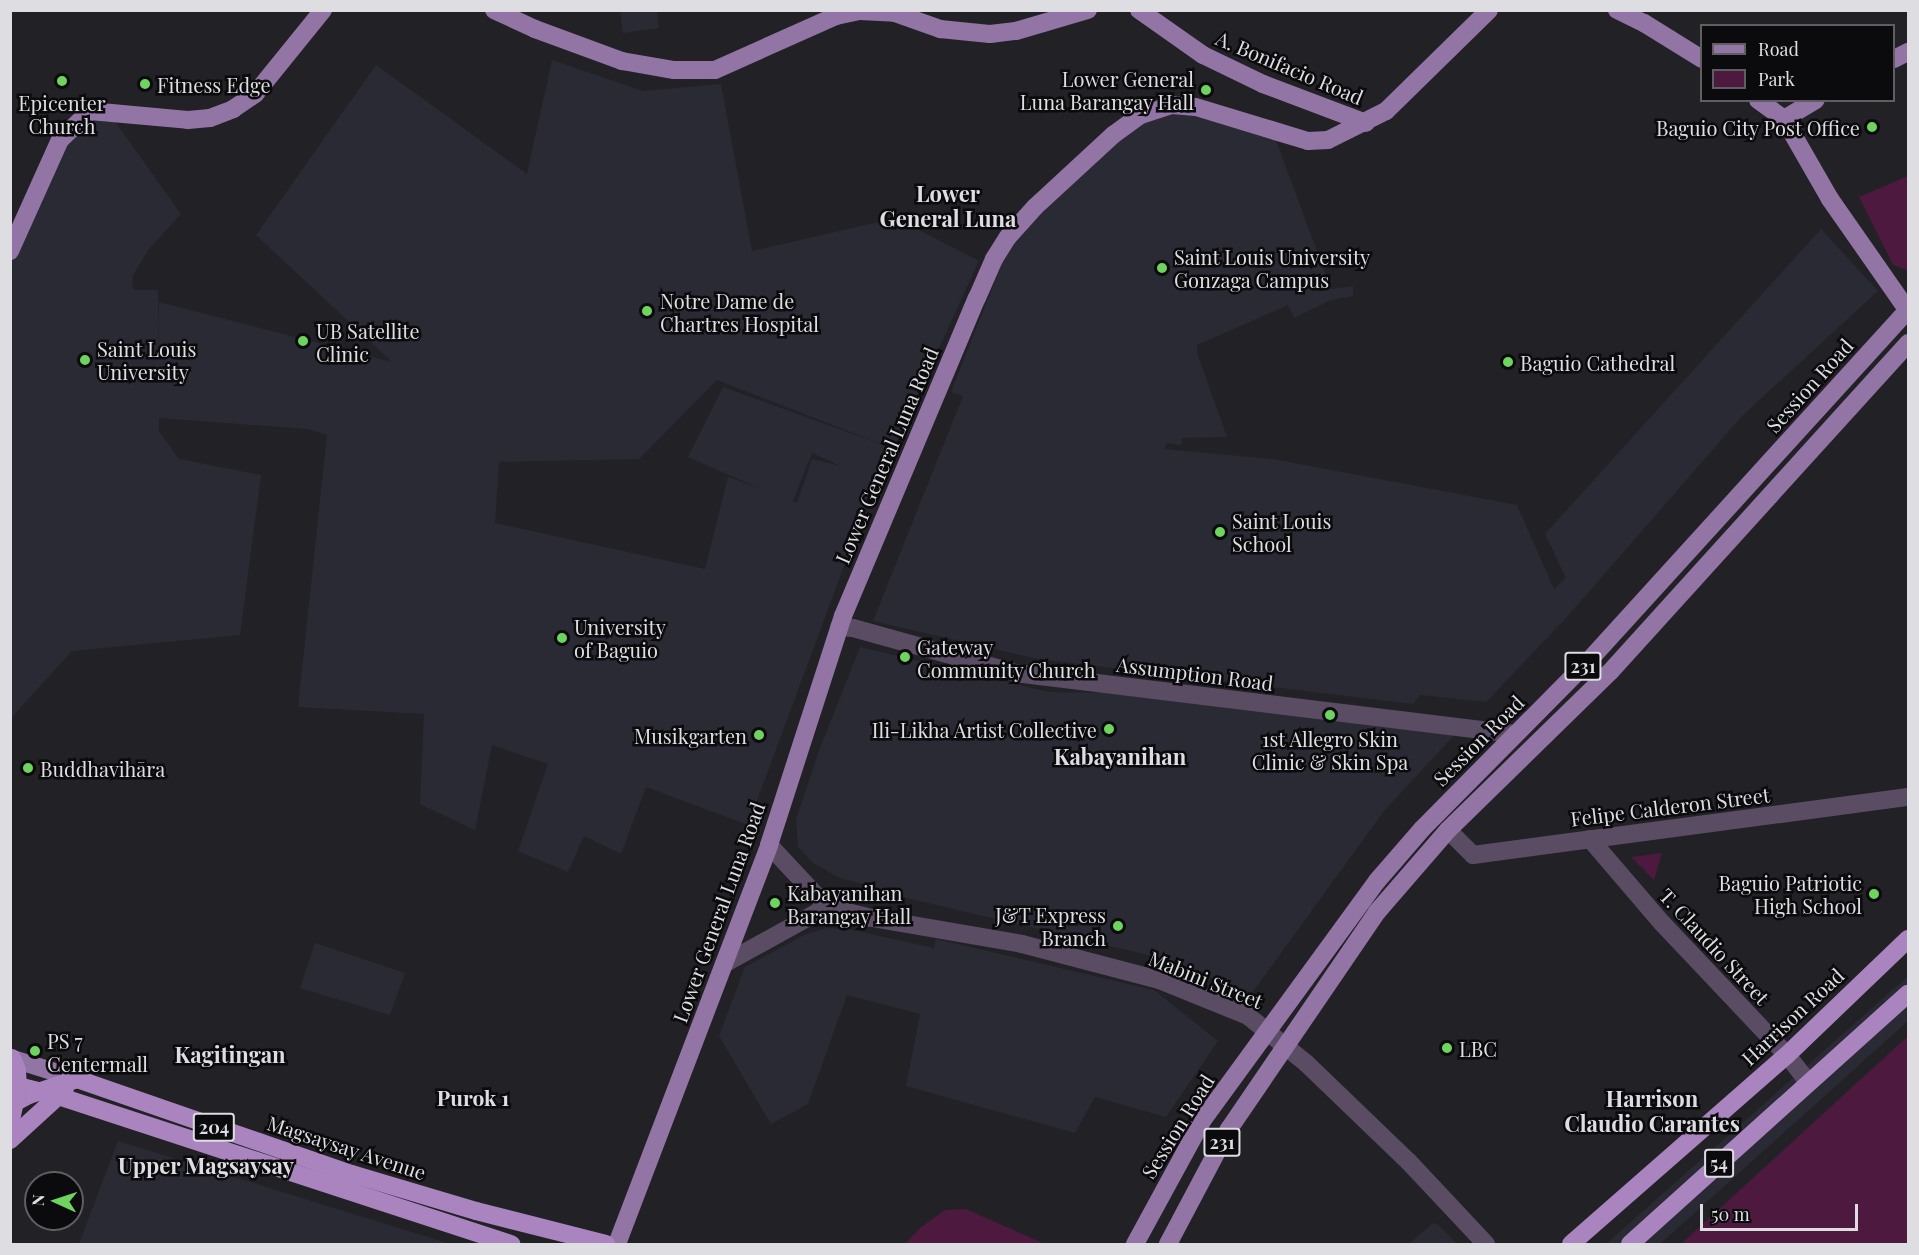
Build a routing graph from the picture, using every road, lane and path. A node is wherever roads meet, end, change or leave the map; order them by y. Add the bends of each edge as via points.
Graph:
1 (323, 10) edge
2 (494, 10) edge
3 (1088, 10) edge
4 (1139, 10) edge
5 (1489, 10) edge
6 (1617, 10) edge
7 (1700, 58) edge
8 (1761, 102) edge
9 (1813, 102) edge
10 (1784, 119) junction
11 (1366, 123) junction
12 (10, 250) edge
13 (1908, 310) edge
14 (1908, 344) edge
15 (841, 621) junction
16 (1514, 734) junction
17 (1908, 797) edge
18 (1448, 830) junction
19 (1590, 839) junction
20 (769, 844) junction
21 (827, 907) junction
22 (1908, 939) edge
23 (724, 964) junction
24 (1908, 994) edge
25 (1269, 1030) junction
26 (1285, 1044) junction
27 (1787, 1054) junction
28 (11, 1058) edge
29 (77, 1079) junction
30 (1808, 1082) junction
31 (38, 1092) junction
32 (14, 1094) edge
33 (58, 1096) junction
34 (10, 1125) edge
35 (10, 1140) edge
36 (511, 1245) edge
37 (606, 1245) edge
38 (617, 1245) edge
39 (1135, 1245) edge
40 (1168, 1245) edge
41 (1486, 1245) edge
42 (1570, 1245) edge
43 (1630, 1245) edge

1 - 12 main road via 255,94 233,110 188,120 90,111 60,140
2 - 3 main road via 622,61 695,70 729,65 836,16 860,11 895,13 940,29 990,34 1016,31
4 - 11 main road, A. Bonifacio Road via 1203,55 1263,84
5 - 11 main road, Lower General Luna Road via 1402,97
6 - 7 main road
8 - 10 main road
9 - 10 main road
10 - 13 main road via 1830,199
11 - 15 main road, Lower General Luna Road via 1328,140 1308,141 1211,110 1172,105 1156,109 1140,115 1113,135 1035,207 994,259
13 - 16 main road, Session Road / 231 via 1593,656
14 - 18 main road, 231 via 1610,672
15 - 16 street, Assumption Road via 853,628 1016,673
15 - 20 main road, Lower General Luna Road
16 - 25 main road, Session Road / 231 via 1377,881
17 - 19 street, Felipe Calderon Street
18 - 19 street, Felipe Calderon Street via 1473,855
18 - 26 main road, 231 via 1377,912
19 - 27 street, T. Claudio Street via 1662,923
20 - 21 street
20 - 23 main road, Lower General Luna Road
21 - 23 street
21 - 25 street, Mabini Street via 1019,943 1159,980 1248,1016
22 - 27 highway, Harrison Road / 54
23 - 38 main road, Lower General Luna Road
24 - 30 highway, 54
25 - 26 street, Mabini Street
25 - 39 main road, Session Road / 231 via 1193,1136
26 - 40 main road, 231 via 1229,1129
26 - 41 street, Mabini Street via 1408,1161
27 - 30 street, T. Claudio Street
27 - 42 highway, Harrison Road / 54
28 - 29 main road
28 - 32 highway via 17,1070
29 - 31 highway
29 - 33 highway
29 - 37 highway, Magsaysay Avenue / 204 via 352,1174
30 - 43 highway, 54
31 - 32 highway
31 - 33 highway
32 - 34 highway
33 - 35 highway
33 - 36 highway, 204

